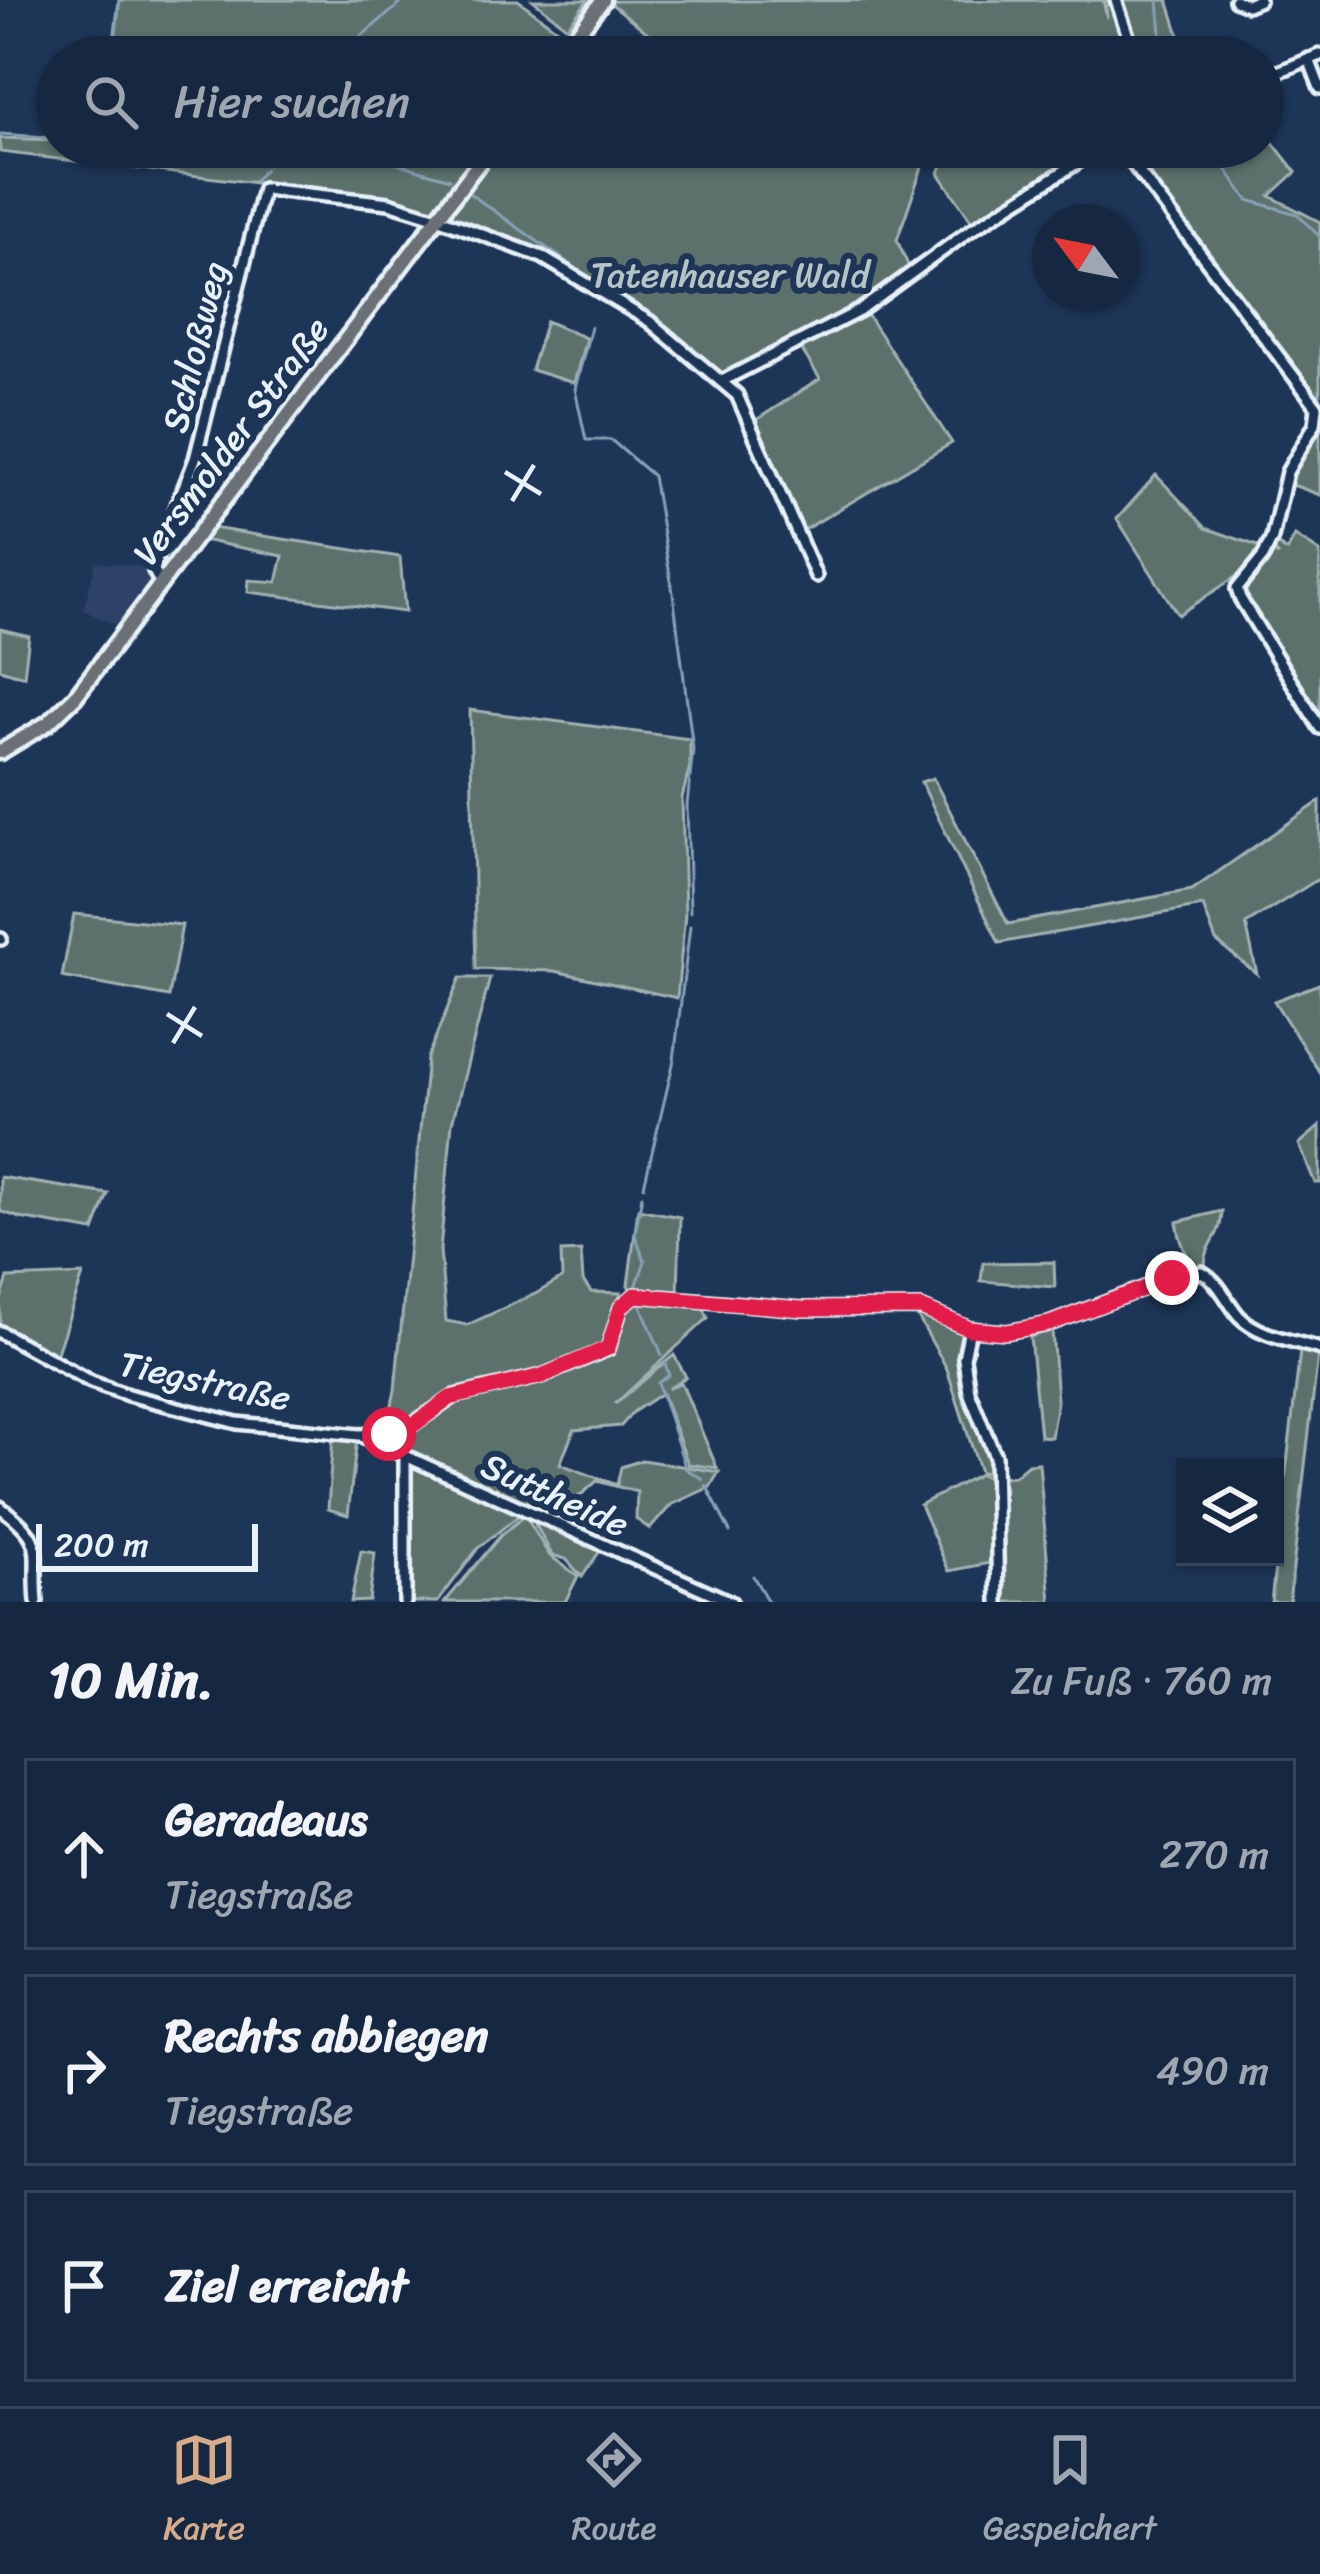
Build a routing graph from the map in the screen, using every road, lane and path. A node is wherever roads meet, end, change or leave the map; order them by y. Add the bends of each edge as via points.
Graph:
1 (603, 0) edge
2 (1117, 0) edge
3 (1235, 0) edge
4 (1259, 0) edge
5 (575, 36) edge
6 (1128, 36) edge
7 (1315, 57) edge
8 (1284, 70) edge
9 (1320, 88) edge
10 (475, 168) edge
11 (1069, 168) edge
12 (1136, 168) edge
13 (437, 218) junction
14 (748, 370) junction
15 (722, 381) junction
16 (736, 395) junction
17 (816, 576) dead end
18 (161, 584) junction
19 (1320, 728) edge
20 (0, 752) edge
21 (970, 1329) junction
22 (0, 1332) edge
23 (1320, 1349) edge
24 (358, 1435) junction
25 (405, 1459) junction
26 (0, 1507) edge
27 (37, 1602) edge
28 (405, 1602) edge
29 (731, 1602) edge
30 (998, 1602) edge

1 - 5 main road
2 - 6 street
3 - 4 street
7 - 8 street
7 - 9 street
10 - 13 main road, Versmolder Straße
11 - 14 street via 861,310
12 - 19 street via 1317,407 1287,472 1263,557 1238,589
13 - 15 street via 542,256 649,321
13 - 18 main road, Versmolder Straße
13 - 18 street, Schloßweg via 389,203 263,189 195,459 157,556
14 - 15 street
14 - 16 street
15 - 16 street
16 - 17 street
18 - 20 main road, Versmolder Straße via 62,712
21 - 23 street, Tiegstraße via 1049,1324 1202,1272 1251,1326
21 - 24 street, Tiegstraße via 921,1308 802,1309 635,1295 621,1307 608,1348 579,1364 455,1396 401,1432
21 - 30 street via 969,1392 995,1456
22 - 24 street, Tiegstraße via 128,1395 237,1423
24 - 25 street, Suttheide
25 - 28 street
25 - 29 street, Suttheide
26 - 27 street via 36,1544

